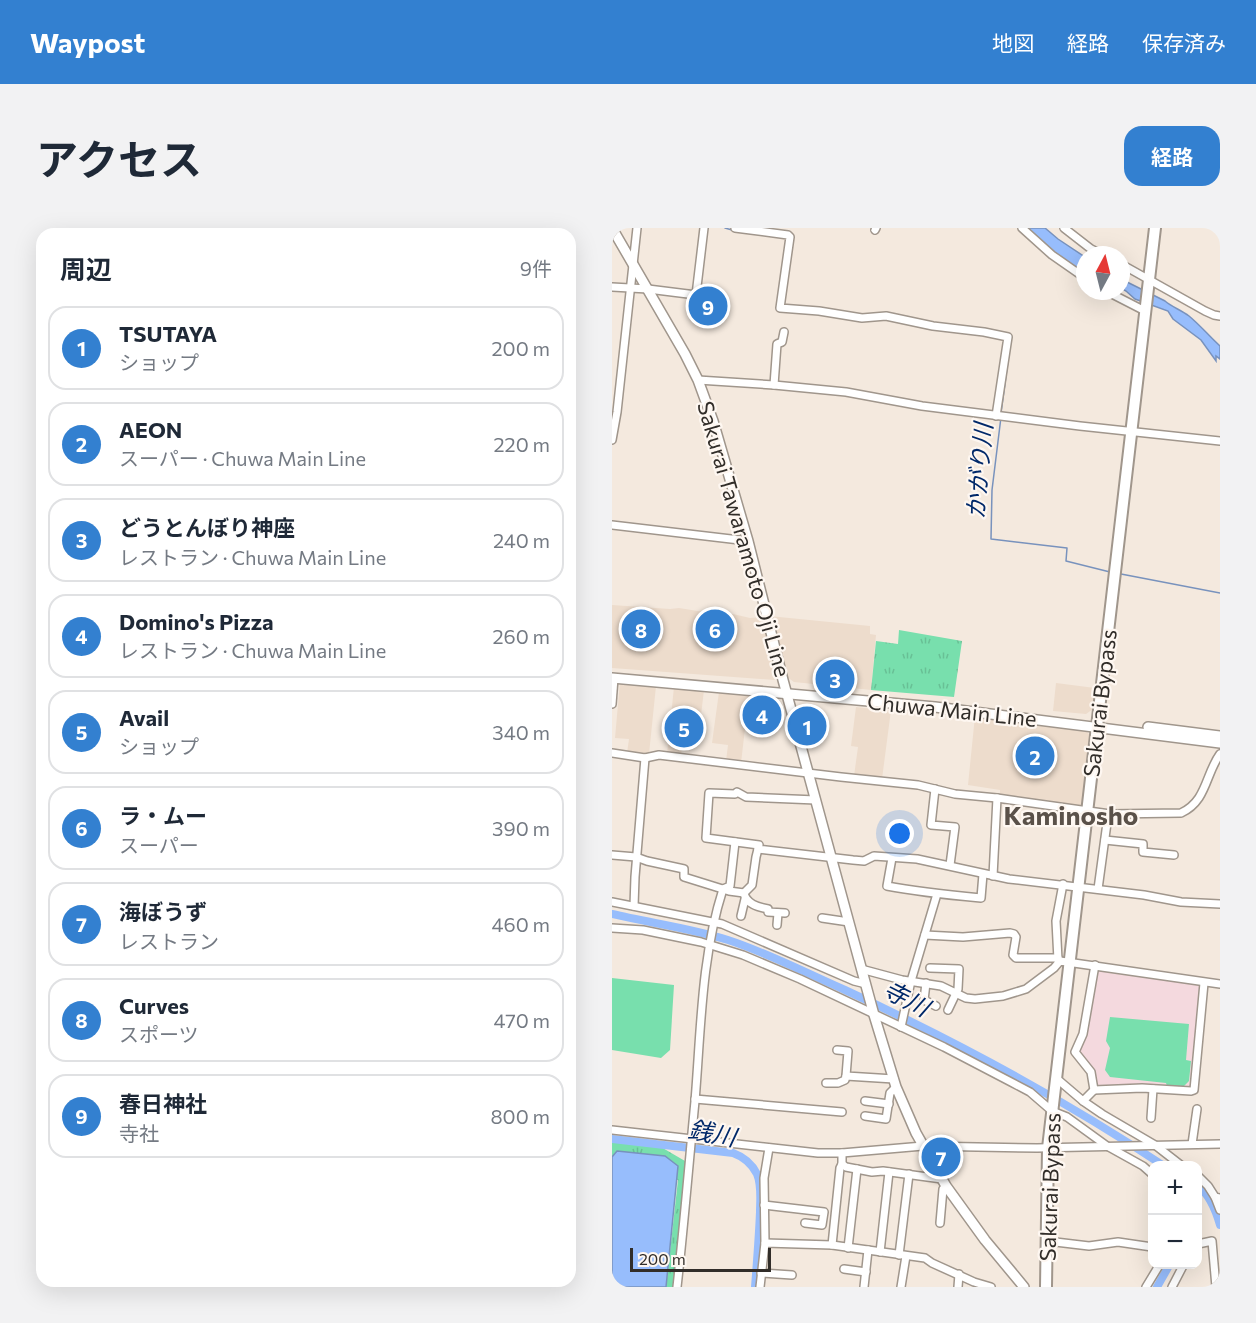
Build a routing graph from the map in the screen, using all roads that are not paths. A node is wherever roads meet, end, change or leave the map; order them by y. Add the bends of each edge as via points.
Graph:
1 (612, 228) edge
2 (637, 228) edge
3 (704, 228) edge
4 (735, 228) edge
5 (1022, 228) edge
6 (1064, 228) edge
7 (1155, 228) edge
8 (1087, 246) edge
9 (634, 263) junction
10 (1130, 270) edge
11 (1076, 272) edge
12 (1148, 283) junction
13 (612, 286) edge
14 (630, 288) junction
15 (648, 289) junction
16 (1128, 300) edge
17 (1146, 307) junction
18 (1220, 316) edge
19 (784, 332) dead end
20 (698, 380) junction
21 (774, 385) junction
22 (996, 416) junction
23 (1131, 431) junction
24 (612, 440) edge
25 (1220, 441) edge
26 (612, 525) edge
27 (748, 542) junction
28 (613, 676) edge
29 (786, 690) junction
30 (612, 704) edge
31 (1097, 724) junction
32 (1220, 736) edge
33 (1220, 743) edge
34 (612, 753) edge
35 (1220, 754) edge
36 (645, 758) junction
37 (809, 773) junction
38 (935, 789) junction
39 (997, 798) junction
40 (816, 800) junction
41 (1087, 811) junction
42 (1110, 814) junction
43 (1105, 840) junction
44 (735, 842) junction
45 (758, 849) junction
46 (612, 855) edge
47 (1174, 855) dead end
48 (636, 857) junction
49 (831, 857) junction
50 (892, 858) junction
51 (950, 865) junction
52 (983, 874) junction
53 (993, 876) junction
54 (1063, 884) junction
55 (1078, 886) junction
56 (723, 889) junction
57 (1098, 889) junction
58 (937, 894) junction
59 (744, 896) junction
60 (612, 902) edge
61 (1220, 904) edge
62 (634, 906) junction
63 (741, 916) dead end
64 (822, 918) dead end
65 (849, 922) junction
66 (714, 925) junction
67 (777, 925) dead end
68 (612, 928) edge
69 (925, 935) junction
70 (710, 944) junction
71 (1062, 960) junction
72 (1095, 965) junction
73 (930, 968) dead end
74 (861, 969) junction
75 (911, 981) junction
76 (926, 983) junction
77 (1204, 983) junction
78 (1220, 984) edge
79 (867, 986) junction
80 (956, 993) junction
81 (936, 1006) dead end
82 (948, 1010) dead end
83 (873, 1013) junction
84 (902, 1024) junction
85 (837, 1050) dead end
86 (846, 1077) junction
87 (1056, 1079) junction
88 (826, 1083) dead end
89 (895, 1083) junction
90 (1153, 1089) junction
91 (1094, 1090) junction
92 (695, 1099) junction
93 (865, 1101) dead end
94 (1083, 1101) junction
95 (889, 1104) junction
96 (1052, 1109) junction
97 (1197, 1109) dead end
98 (842, 1112) dead end
99 (865, 1116) dead end
100 (1151, 1118) dead end
101 (612, 1130) edge
102 (1192, 1144) junction
103 (1220, 1144) edge
104 (690, 1145) junction
105 (1154, 1145) junction
106 (923, 1146) junction
107 (1109, 1146) junction
108 (769, 1148) junction
109 (1048, 1148) junction
110 (842, 1153) junction
111 (1175, 1161) edge
112 (842, 1164) junction
113 (857, 1169) junction
114 (1148, 1170) edge
115 (889, 1172) junction
116 (909, 1174) junction
117 (1202, 1181) edge
118 (944, 1182) junction
119 (1217, 1198) edge
120 (764, 1205) junction
121 (1220, 1210) edge
122 (805, 1223) dead end
123 (940, 1223) dead end
124 (1047, 1241) junction
125 (765, 1243) junction
126 (1202, 1243) edge
127 (832, 1245) junction
128 (1148, 1246) edge
129 (848, 1248) junction
130 (868, 1250) junction
131 (880, 1252) junction
132 (903, 1256) junction
133 (844, 1269) dead end
134 (1157, 1269) edge
135 (1182, 1269) edge
136 (866, 1272) junction
137 (761, 1273) junction
138 (792, 1275) dead end
139 (959, 1275) junction
140 (677, 1287) edge
141 (760, 1287) edge
142 (864, 1287) edge
143 (901, 1287) edge
144 (958, 1287) edge
145 (991, 1287) edge
146 (1024, 1287) edge
147 (1046, 1287) edge
148 (1146, 1287) edge
149 (1172, 1287) edge
150 (1216, 1287) edge

1 - 9 main road, Sakurai Tawaramoto Oji Line
2 - 9 street
3 - 15 street via 696,295
4 - 22 street via 790,237 780,308 862,318 886,316 1008,337
5 - 11 street
6 - 8 street
7 - 12 highway, Sakurai Bypass
9 - 14 street
9 - 15 main road, Sakurai Tawaramoto Oji Line
10 - 12 street
12 - 17 highway, Sakurai Bypass
12 - 18 street
13 - 14 street
14 - 15 street
14 - 24 street
15 - 20 main road, Sakurai Tawaramoto Oji Line
16 - 17 street
17 - 23 highway, Sakurai Bypass
19 - 21 street via 782,342 777,344
20 - 21 street
20 - 27 main road, Sakurai Tawaramoto Oji Line
21 - 22 street via 846,392
22 - 23 street
23 - 25 street
23 - 31 highway, Sakurai Bypass
26 - 27 street
27 - 29 main road, Sakurai Tawaramoto Oji Line
28 - 29 main road, Chuwa Main Line
28 - 30 street
29 - 31 main road, Chuwa Main Line
29 - 37 main road, Sakurai Tawaramoto Oji Line
31 - 32 main road, Chuwa Main Line
31 - 33 main road, Chuwa Main Line
31 - 41 highway, Sakurai Bypass
34 - 36 street
35 - 42 street via 1189,809 1180,813
36 - 37 street via 659,755
36 - 48 street
37 - 38 street
37 - 40 main road, Sakurai Tawaramoto Oji Line
38 - 39 street
38 - 51 street via 931,825 955,827
39 - 41 street
39 - 53 street
40 - 44 street via 709,793 706,838
40 - 49 main road, Sakurai Tawaramoto Oji Line
41 - 42 street
41 - 55 highway, Sakurai Bypass
42 - 43 street
43 - 47 street via 1143,844 1143,852
43 - 57 street
44 - 45 street via 759,846
44 - 56 street via 729,886
45 - 49 street
45 - 59 street via 752,885
46 - 48 street
48 - 56 street via 684,869 684,877
48 - 62 street
49 - 50 street via 864,861 874,856
49 - 65 main road, Sakurai Tawaramoto Oji Line
50 - 51 street
50 - 58 street via 887,886
51 - 52 street
52 - 53 street
52 - 58 street via 981,898
53 - 54 street
54 - 55 street
54 - 71 street via 1056,921
55 - 57 street
55 - 71 highway, Sakurai Bypass
56 - 59 street
56 - 66 street
57 - 61 street
58 - 69 street
59 - 63 street
59 - 67 street via 748,903 781,913
60 - 62 street
62 - 66 street
64 - 65 street
65 - 74 main road, Sakurai Tawaramoto Oji Line
66 - 70 street
66 - 79 street via 728,927
68 - 70 street via 643,930
69 - 71 street via 1010,933 1016,937 1016,958
69 - 75 street
70 - 83 street via 763,963
70 - 92 street
71 - 72 street
71 - 80 street via 1026,989 1015,993 975,999
71 - 87 highway, Sakurai Bypass
72 - 77 street
72 - 91 street via 1083,1034 1075,1052 1090,1072
73 - 80 street via 959,969
74 - 75 street
74 - 79 main road, Sakurai Tawaramoto Oji Line
75 - 76 street
75 - 84 street
76 - 80 street
76 - 81 street via 924,1000
77 - 78 street
77 - 90 street via 1194,1090
79 - 83 main road, Sakurai Tawaramoto Oji Line
80 - 82 street
83 - 84 street
83 - 89 main road, Sakurai Tawaramoto Oji Line
84 - 96 street via 1030,1092
85 - 86 street via 848,1051
86 - 88 street via 838,1083
86 - 89 street
87 - 94 street
87 - 96 highway, Sakurai Bypass
89 - 95 street
89 - 106 main road, Sakurai Tawaramoto Oji Line
90 - 91 street
90 - 100 street
91 - 94 street
92 - 98 street
92 - 104 street
93 - 95 street
94 - 105 street
95 - 99 street via 886,1119
96 - 107 street
96 - 109 highway, Sakurai Bypass
97 - 102 street
101 - 104 street
102 - 103 street
102 - 105 street
104 - 108 street
104 - 140 street
105 - 107 street
105 - 111 street
106 - 109 street
106 - 110 street
106 - 118 main road, Sakurai Tawaramoto Oji Line
107 - 109 street
107 - 114 street
108 - 110 street
108 - 120 street
109 - 124 highway, Sakurai Bypass
110 - 112 street
112 - 113 street
112 - 127 street
113 - 115 street
113 - 129 street
115 - 116 street
115 - 131 street
116 - 118 street
116 - 132 street
117 - 119 street
118 - 123 street
118 - 146 main road, Sakurai Tawaramoto Oji Line
119 - 121 street
120 - 122 street via 824,1212 822,1225
120 - 125 street
124 - 128 street
124 - 147 highway, Sakurai Bypass
125 - 127 street
125 - 137 street
126 - 150 street via 1212,1241
127 - 129 street
129 - 130 street
130 - 131 street
130 - 136 street
131 - 132 street
132 - 139 street via 925,1258
132 - 143 street
133 - 136 street
134 - 148 street
135 - 149 street
136 - 142 street
137 - 138 street
137 - 141 street
139 - 144 street
139 - 145 street

